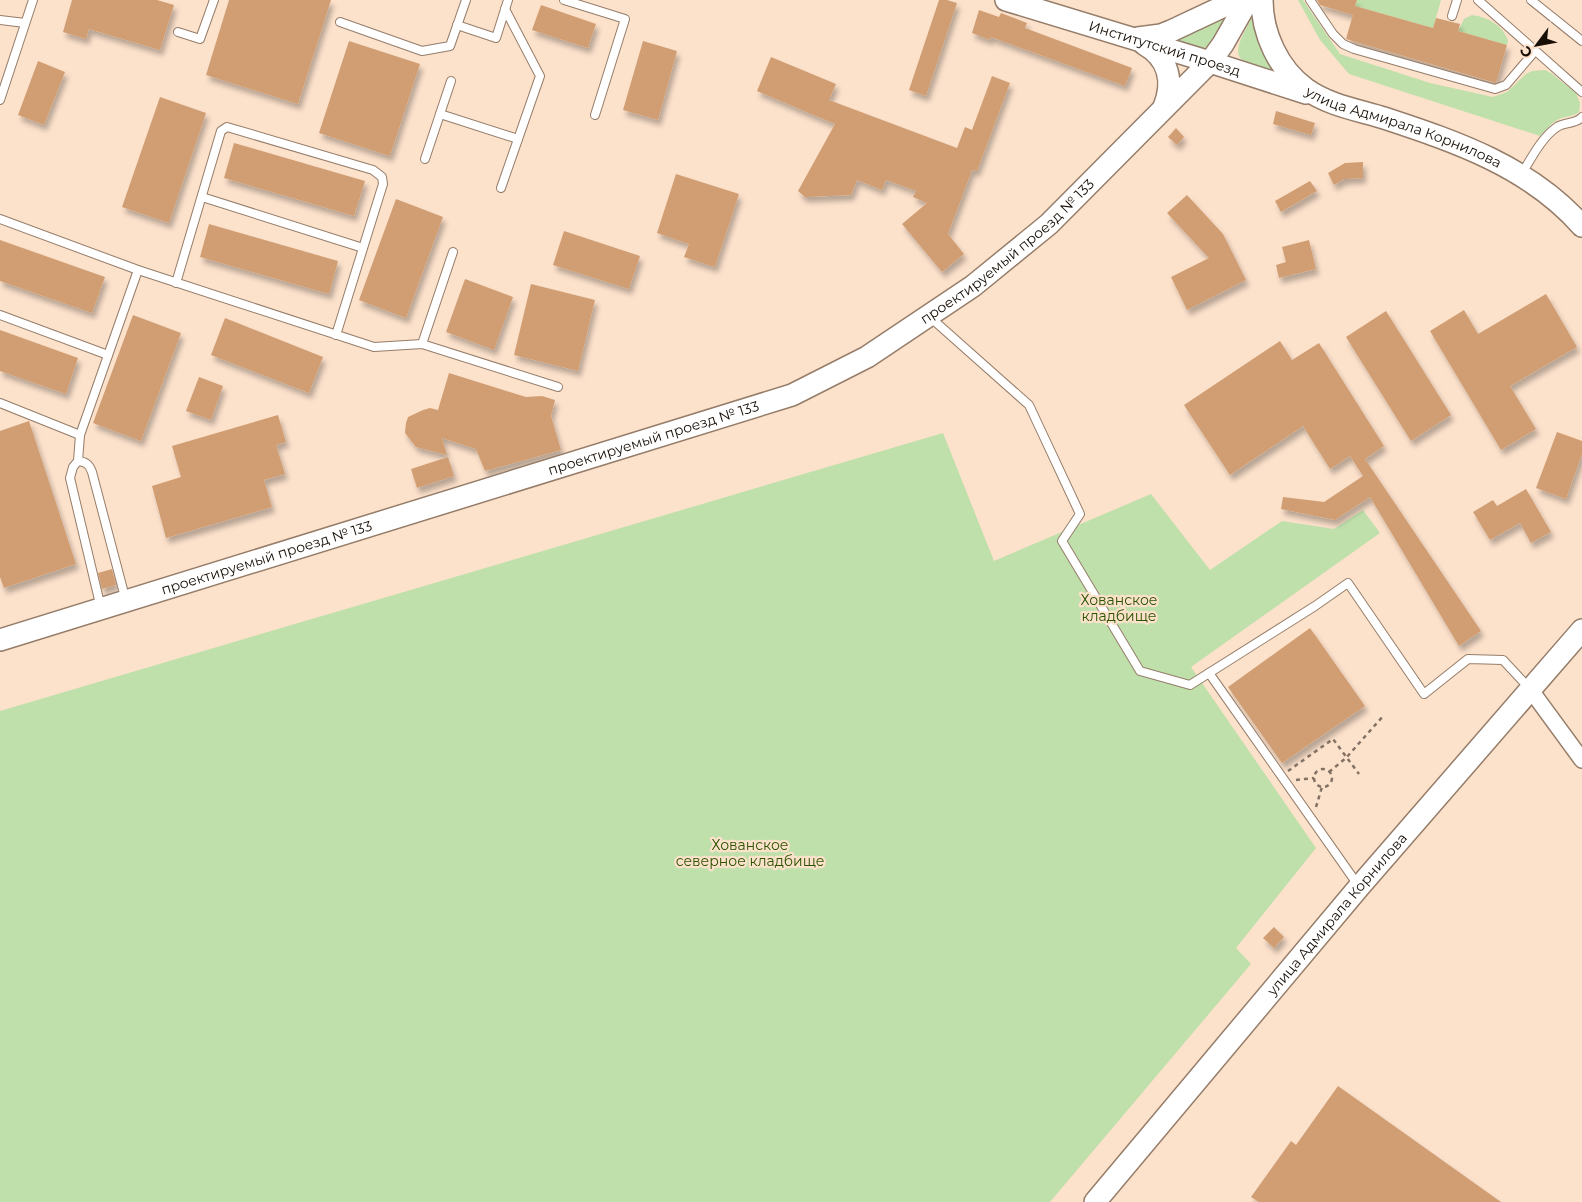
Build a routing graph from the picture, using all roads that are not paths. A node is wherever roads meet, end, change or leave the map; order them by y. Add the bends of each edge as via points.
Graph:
1 (32, 0) edge
2 (214, 0) edge
3 (466, 0) edge
4 (508, 0) edge
5 (564, 0) edge
6 (1006, 0) edge
7 (1237, 0) edge
8 (1248, 0) edge
9 (1262, 0) edge
10 (1310, 0) edge
11 (1457, 0) edge
12 (1478, 0) edge
13 (1531, 0) edge
14 (505, 9) junction
15 (1452, 16) dead end
16 (0, 20) edge
17 (340, 22) dead end
18 (25, 23) junction
19 (458, 25) junction
20 (178, 32) dead end
21 (1133, 38) junction
22 (1582, 40) edge
23 (1536, 51) junction
24 (1210, 62) junction
25 (451, 81) dead end
26 (1582, 92) edge
27 (1323, 98) junction
28 (0, 100) edge
29 (1164, 107) junction
30 (440, 114) junction
31 (595, 115) dead end
32 (1582, 116) edge
33 (518, 139) junction
34 (425, 159) dead end
35 (1521, 175) junction
36 (501, 188) dead end
37 (202, 197) junction
38 (0, 219) edge
39 (1582, 226) edge
40 (363, 248) junction
41 (453, 252) dead end
42 (138, 270) junction
43 (176, 283) junction
44 (0, 314) edge
45 (929, 316) junction
46 (336, 335) junction
47 (422, 344) junction
48 (108, 355) junction
49 (558, 387) dead end
50 (0, 403) edge
51 (80, 435) junction
52 (78, 461) junction
53 (126, 601) junction
54 (102, 609) junction
55 (1582, 630) edge
56 (0, 640) edge
57 (1209, 673) junction
58 (1530, 689) junction
59 (1582, 760) edge
60 (1359, 887) junction
61 (1095, 1202) edge

1 - 18 lane
2 - 20 lane via 200,40
3 - 19 lane
4 - 14 lane
5 - 31 lane via 625,20
6 - 21 street, Институтский проезд
7 - 21 street via 1161,35
8 - 24 street, проектируемый проезд № 133
9 - 27 street, улица Адмирала Корнилова via 1264,24 1279,59 1305,88
10 - 23 lane via 1343,44 1495,89 1506,84
11 - 15 lane
12 - 23 lane
13 - 22 lane
14 - 19 lane via 496,38
14 - 33 lane via 540,76
16 - 18 lane
17 - 19 lane via 422,51 450,46
18 - 28 lane
21 - 24 street, Институтский проезд
21 - 29 street via 1162,59 1170,78 1169,96
23 - 26 lane
24 - 27 street, Институтский проезд
24 - 29 street, проектируемый проезд № 133
25 - 30 lane
27 - 35 street, улица Адмирала Корнилова via 1449,140
29 - 45 street, проектируемый проезд № 133 via 1049,224
30 - 33 lane
30 - 34 lane
32 - 35 lane via 1580,120 1562,124 1545,138
33 - 36 lane
35 - 39 street, улица Адмирала Корнилова
37 - 40 lane
37 - 40 lane via 221,131 227,127 373,170 382,176 383,184
37 - 43 lane
38 - 42 lane
40 - 46 lane
41 - 47 lane
42 - 43 lane
42 - 48 lane
43 - 46 lane
44 - 48 lane
45 - 53 street, проектируемый проезд № 133 via 868,357 792,395
45 - 57 lane via 1029,406 1080,514 1062,541 1140,671 1190,685
46 - 47 lane via 374,347
47 - 49 lane
48 - 51 lane
50 - 51 lane
51 - 52 lane
52 - 53 lane via 90,466
52 - 54 lane via 70,478
53 - 54 street, проектируемый проезд № 133
54 - 56 street, проектируемый проезд № 133
55 - 58 street, улица Адмирала Корнилова
57 - 58 lane via 1348,583 1424,694 1468,659 1503,660
57 - 60 lane
58 - 59 street
58 - 60 street, улица Адмирала Корнилова
60 - 61 street, улица Адмирала Корнилова

